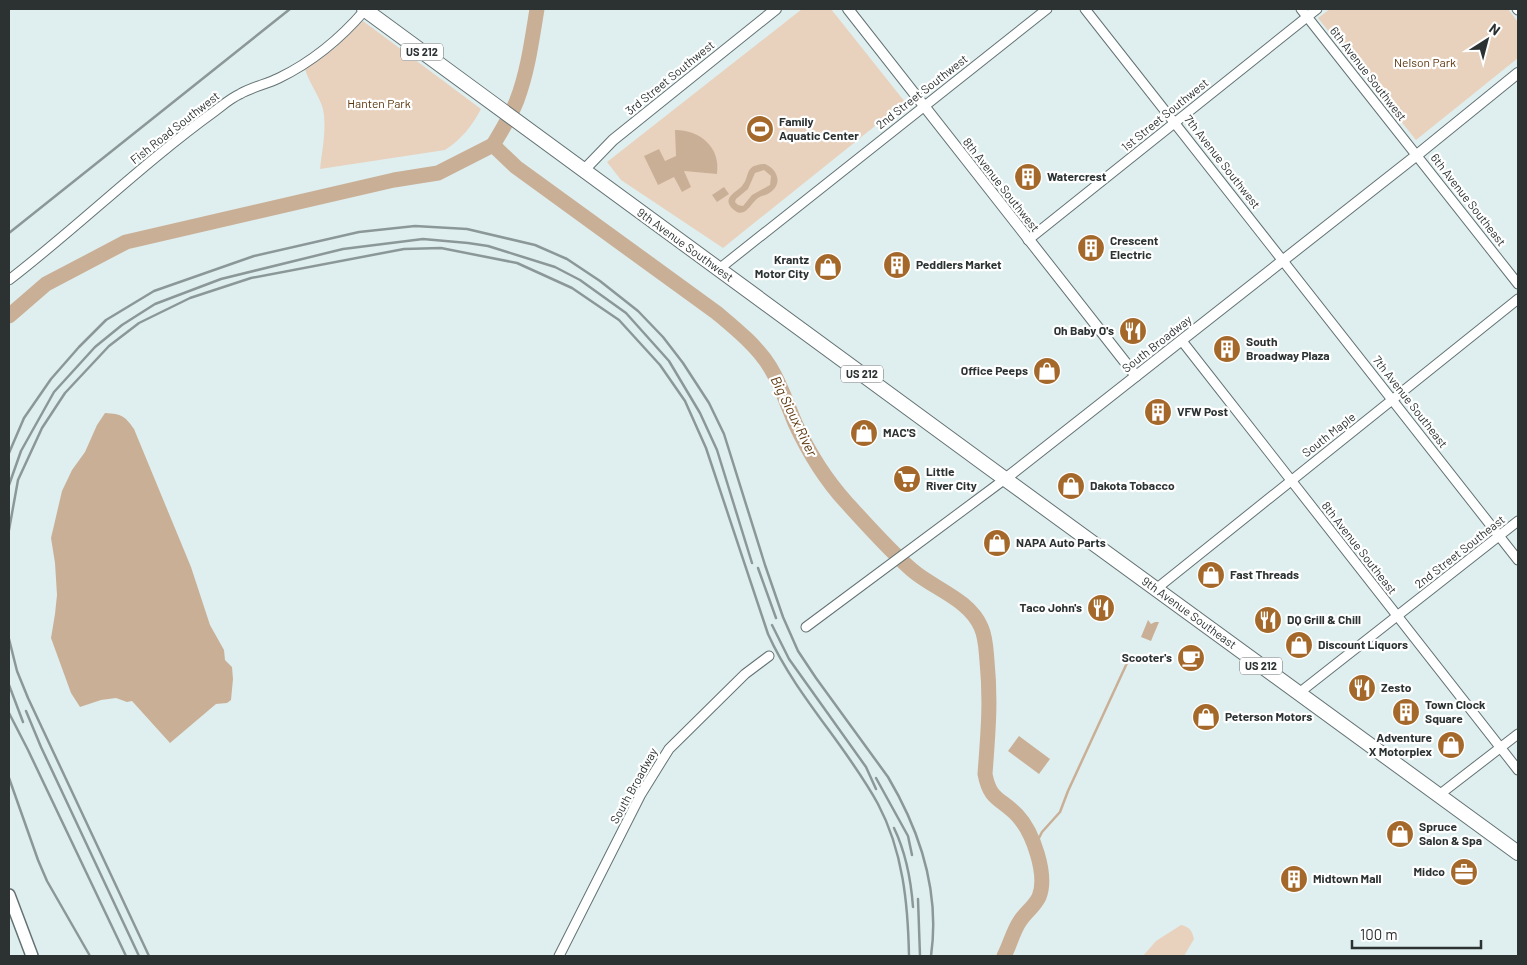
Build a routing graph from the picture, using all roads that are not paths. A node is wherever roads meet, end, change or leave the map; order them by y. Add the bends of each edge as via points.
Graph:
1 (362, 9) edge
2 (776, 9) edge
3 (848, 9) edge
4 (1047, 9) edge
5 (1085, 9) edge
6 (1301, 9) edge
7 (1317, 9) edge
8 (1307, 17) junction
9 (1518, 73) edge
10 (924, 106) junction
11 (1175, 123) junction
12 (1417, 155) junction
13 (584, 170) junction
14 (1028, 240) junction
15 (1283, 260) junction
16 (719, 269) junction
17 (9, 280) edge
18 (1518, 284) edge
19 (1518, 300) edge
20 (1182, 341) junction
21 (1136, 376) junction
22 (1393, 400) junction
23 (1005, 479) junction
24 (1291, 482) junction
25 (1518, 521) edge
26 (1500, 536) junction
27 (1518, 560) edge
28 (1156, 589) junction
29 (1397, 617) junction
30 (806, 627) dead end
31 (769, 656) dead end
32 (1298, 694) junction
33 (1518, 734) edge
34 (1500, 748) junction
35 (1518, 770) edge
36 (1438, 795) junction
37 (1518, 853) edge
38 (9, 895) edge
39 (32, 956) edge
40 (559, 956) edge

1 - 13 main road, 9th Avenue Southwest / US 212
1 - 17 street, Fish Road Southwest via 335,42 296,69 241,93 215,111
2 - 13 street, 3rd Street Southwest via 613,140
3 - 10 street, 8th Avenue Southwest
4 - 10 street, 2nd Street Southwest
5 - 11 street, 7th Avenue Southwest
6 - 8 street, 6th Avenue Southwest
7 - 8 street, 1st Street Southwest
8 - 11 street, 1st Street Southwest
8 - 12 street, 6th Avenue Southwest
9 - 12 street, South Broadway
10 - 14 street, 8th Avenue Southwest
10 - 16 street, 2nd Street Southwest
11 - 14 street, 1st Street Southwest
11 - 15 street, 7th Avenue Southwest
12 - 15 street, South Broadway
12 - 18 street, 6th Avenue Southeast
13 - 16 main road, 9th Avenue Southwest / US 212
14 - 21 street, 8th Avenue Southwest
15 - 20 street, South Broadway
15 - 22 street, 7th Avenue Southeast
16 - 23 main road, 9th Avenue Southwest / US 212
19 - 22 street, South Maple
20 - 21 street, South Broadway
20 - 24 street, 8th Avenue Southeast
21 - 23 street, South Broadway
22 - 24 street, South Maple
22 - 26 street, 7th Avenue Southeast
23 - 28 main road, 9th Avenue Southeast / US 212
23 - 30 street, South Broadway
24 - 28 street, South Maple
24 - 29 street, 8th Avenue Southeast
25 - 26 street, 2nd Street Southeast
26 - 27 street, 7th Avenue Southeast
26 - 29 street, 2nd Street Southeast
28 - 32 main road, 9th Avenue Southeast / US 212
29 - 32 street, 2nd Street Southeast
29 - 34 street, 8th Avenue Southeast
31 - 40 street, South Broadway via 745,674 669,749 641,794
32 - 36 main road, 9th Avenue Southeast / US 212
33 - 34 street
34 - 35 street, 8th Avenue Southeast
34 - 36 street
36 - 37 main road, 9th Avenue Southeast / US 212
38 - 39 main road

